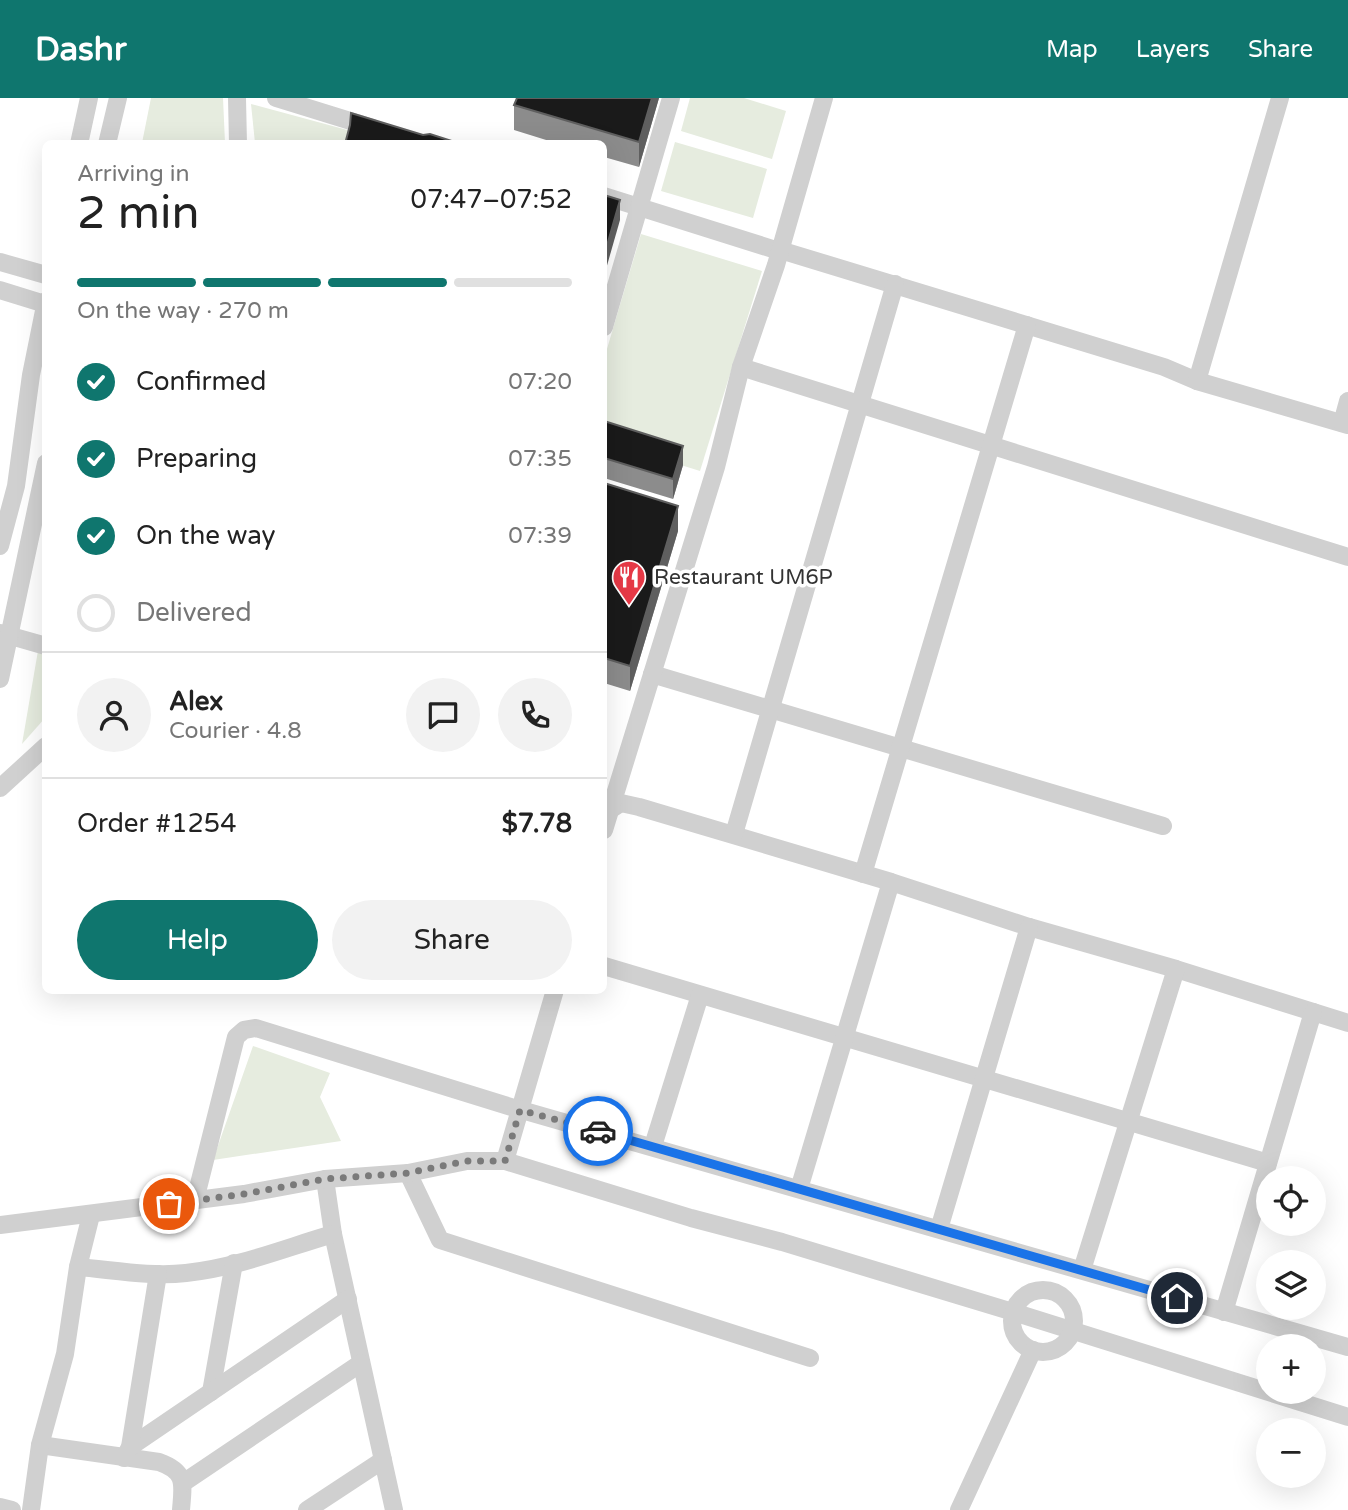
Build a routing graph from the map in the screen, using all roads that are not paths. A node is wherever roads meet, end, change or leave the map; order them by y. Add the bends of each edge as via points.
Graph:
1 (89, 98) edge
2 (118, 98) edge
3 (237, 98) edge
4 (276, 98) edge
5 (671, 98) edge
6 (824, 98) edge
7 (1280, 98) edge
8 (388, 132) edge
9 (80, 140) edge
10 (108, 140) edge
11 (238, 140) edge
12 (607, 197) edge
13 (639, 208) junction
14 (780, 251) junction
15 (0, 262) edge
16 (42, 274) edge
17 (895, 284) junction
18 (0, 290) edge
19 (42, 301) edge
20 (42, 317) edge
21 (607, 317) edge
22 (1027, 325) junction
23 (741, 367) junction
24 (1197, 381) junction
25 (1348, 401) edge
26 (860, 405) junction
27 (1345, 424) edge
28 (991, 445) junction
29 (42, 480) edge
30 (0, 546) edge
31 (1348, 557) edge
32 (5, 634) edge
33 (42, 645) edge
34 (652, 674) junction
35 (0, 679) edge
36 (771, 709) junction
37 (901, 747) junction
38 (42, 750) edge
39 (0, 788) edge
40 (607, 809) edge
41 (1163, 825) dead end
42 (734, 834) junction
43 (863, 874) junction
44 (891, 882) junction
45 (1029, 927) junction
46 (607, 967) edge
47 (1176, 969) junction
48 (554, 994) edge
49 (700, 995) junction
50 (1313, 1012) junction
51 (1348, 1023) edge
52 (844, 1038) junction
53 (985, 1079) junction
54 (520, 1110) junction
55 (1129, 1121) junction
56 (653, 1146) junction
57 (505, 1161) junction
58 (1268, 1163) junction
59 (408, 1173) junction
60 (325, 1179) junction
61 (799, 1189) junction
62 (195, 1200) junction
63 (91, 1215) junction
64 (0, 1225) edge
65 (939, 1229) junction
66 (333, 1234) junction
67 (234, 1263) junction
68 (78, 1267) junction
69 (1082, 1270) junction
70 (158, 1273) junction
71 (348, 1299) junction
72 (1013, 1312) junction
73 (1224, 1312) junction
74 (1073, 1331) junction
75 (1348, 1347) edge
76 (1033, 1350) junction
77 (810, 1358) dead end
78 (360, 1363) junction
79 (211, 1392) junction
80 (1348, 1416) edge
81 (40, 1445) junction
82 (127, 1453) junction
83 (383, 1460) junction
84 (183, 1483) junction
85 (0, 1507) edge
86 (12, 1510) edge
87 (31, 1510) edge
88 (181, 1510) edge
89 (307, 1510) edge
90 (394, 1510) edge
91 (959, 1510) edge

1 - 9 street
2 - 10 street
3 - 11 street
4 - 8 street
5 - 13 street
6 - 14 street
7 - 24 street
12 - 13 street
13 - 14 street
13 - 21 street
14 - 17 street
14 - 23 street
15 - 16 street
17 - 22 street
17 - 26 street
18 - 19 street
20 - 30 street via 16,486
22 - 24 street
22 - 28 street
23 - 26 street
23 - 34 street via 716,467
24 - 27 street
25 - 27 street
26 - 28 street
26 - 36 street
28 - 31 street
28 - 37 street
29 - 32 street
32 - 33 street
32 - 35 street
34 - 36 street
34 - 40 street
36 - 37 street
36 - 42 street
37 - 41 street
37 - 43 street
38 - 39 street
40 - 42 street via 621,803
42 - 43 street
43 - 44 street
44 - 45 street
44 - 52 street
45 - 47 street
45 - 53 street
46 - 49 street
47 - 50 street
47 - 55 street
48 - 54 street
49 - 52 street
49 - 56 street
50 - 51 street
50 - 58 street
52 - 53 street
52 - 61 street
53 - 55 street
53 - 65 street
54 - 56 street
54 - 57 street
54 - 62 street via 250,1028 236,1037
55 - 58 street
55 - 69 street
56 - 61 street
57 - 59 street via 467,1161
57 - 72 street
58 - 73 street
59 - 60 street
59 - 77 street via 440,1240
60 - 62 street
60 - 66 street
61 - 65 street
62 - 63 street
63 - 64 street
63 - 68 street
65 - 69 street
66 - 67 street
66 - 71 street
67 - 70 street via 194,1272
67 - 79 street
68 - 70 street
68 - 81 street via 65,1354
69 - 73 street
70 - 82 street
71 - 78 street
71 - 79 street
72 - 74 street
72 - 74 street via 1024,1296 1052,1292 1072,1311
72 - 76 street via 1016,1335
73 - 75 street
74 - 76 street via 1053,1351
74 - 80 street
76 - 91 street
78 - 83 street
78 - 84 street
79 - 82 street
81 - 82 street
81 - 87 street
82 - 84 street via 173,1467
83 - 89 street
83 - 90 street
84 - 88 street
85 - 86 street

